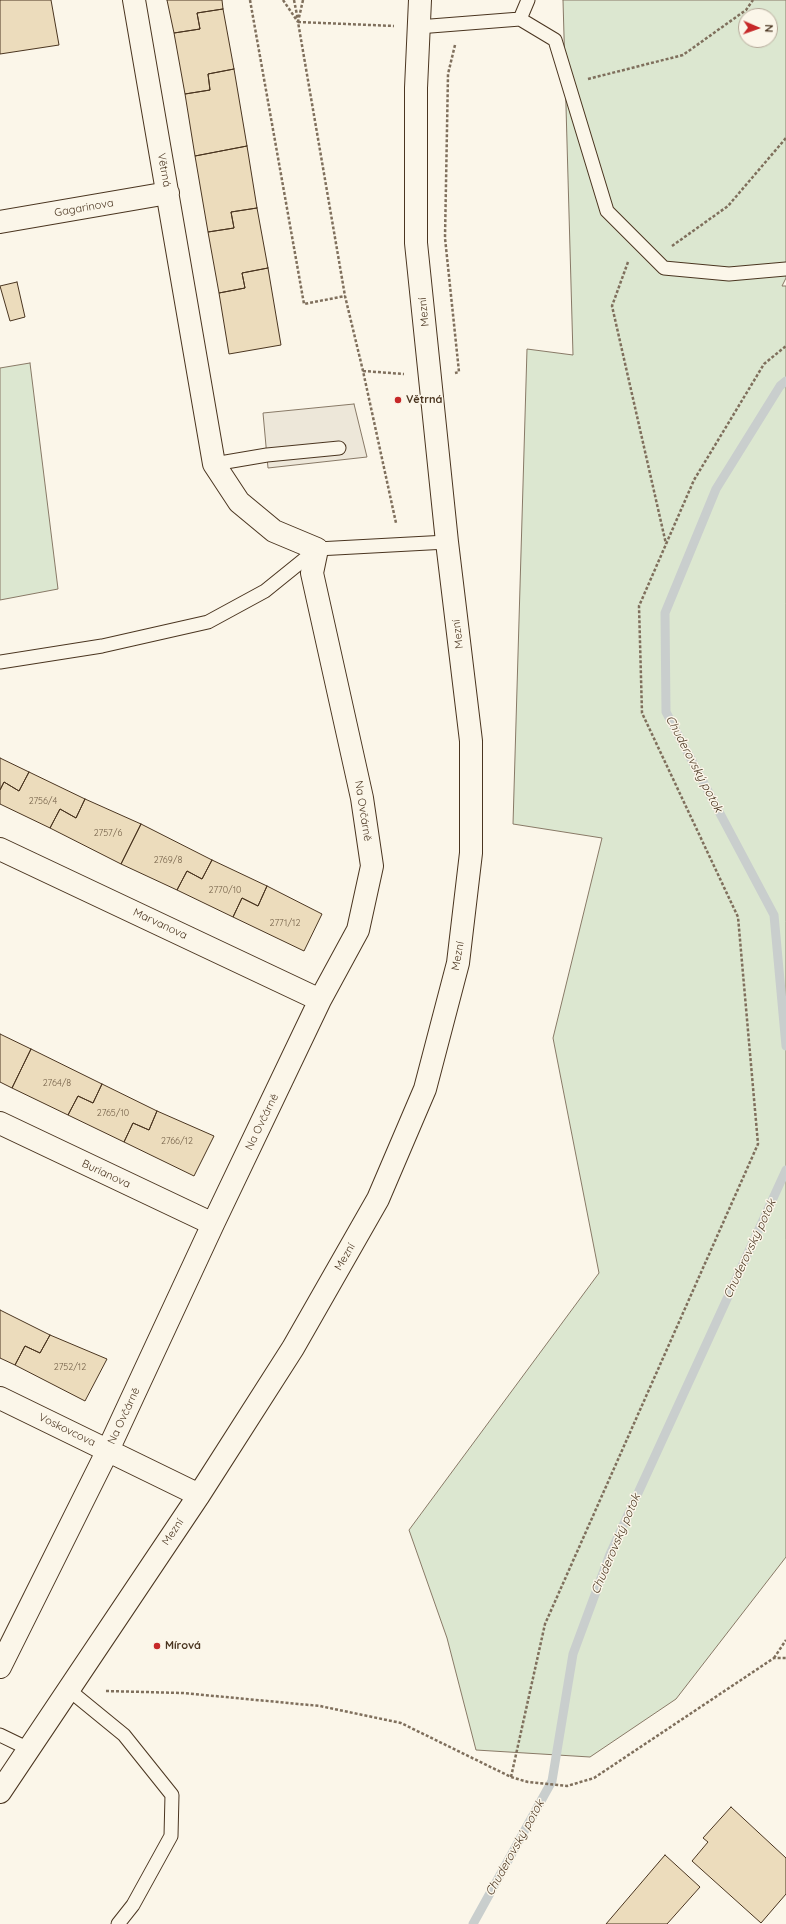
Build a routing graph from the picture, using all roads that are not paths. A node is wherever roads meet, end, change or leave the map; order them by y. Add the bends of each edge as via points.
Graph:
1 (134, 0) edge
2 (420, 0) edge
3 (528, 0) edge
4 (520, 19) junction
5 (418, 27) junction
6 (168, 194) junction
7 (0, 222) edge
8 (786, 269) edge
9 (339, 448) dead end
10 (214, 464) junction
11 (448, 542) junction
12 (317, 549) junction
13 (0, 662) edge
14 (0, 849) edge
15 (320, 1000) junction
16 (0, 1123) edge
17 (213, 1224) junction
18 (0, 1398) edge
19 (108, 1450) junction
20 (199, 1495) junction
21 (0, 1667) edge
22 (69, 1690) junction
23 (0, 1735) edge
24 (29, 1749) junction
25 (0, 1792) edge
26 (118, 1924) edge

1 - 6 street, Větrná
2 - 5 street, Mezní
3 - 4 lane
4 - 5 lane
4 - 8 lane via 555,40 607,211 664,268 729,274
5 - 11 street, Mezní via 416,243
6 - 7 street, Gagarinova
6 - 10 street, Větrná
9 - 10 lane via 267,455
10 - 12 street, Větrná via 240,502 274,531
11 - 12 lane
11 - 20 street, Mezní via 471,741 471,853 458,963 427,1082 378,1199 293,1348
12 - 13 lane via 265,591 208,622 102,646
12 - 15 street, Na Ovčárně via 312,573 362,798 372,866 358,930
14 - 15 street, Marvanova
15 - 17 street, Na Ovčárně
16 - 17 street, Burianova
17 - 19 street, Na Ovčárně
18 - 19 street, Voskovcova
19 - 20 street, Voskovcova
19 - 21 street, Na Ovčárně
20 - 22 street, Mezní
22 - 24 street, Mezní
22 - 26 lane via 124,1735 172,1795 171,1836 133,1905
23 - 24 lane
24 - 25 street, Mezní

